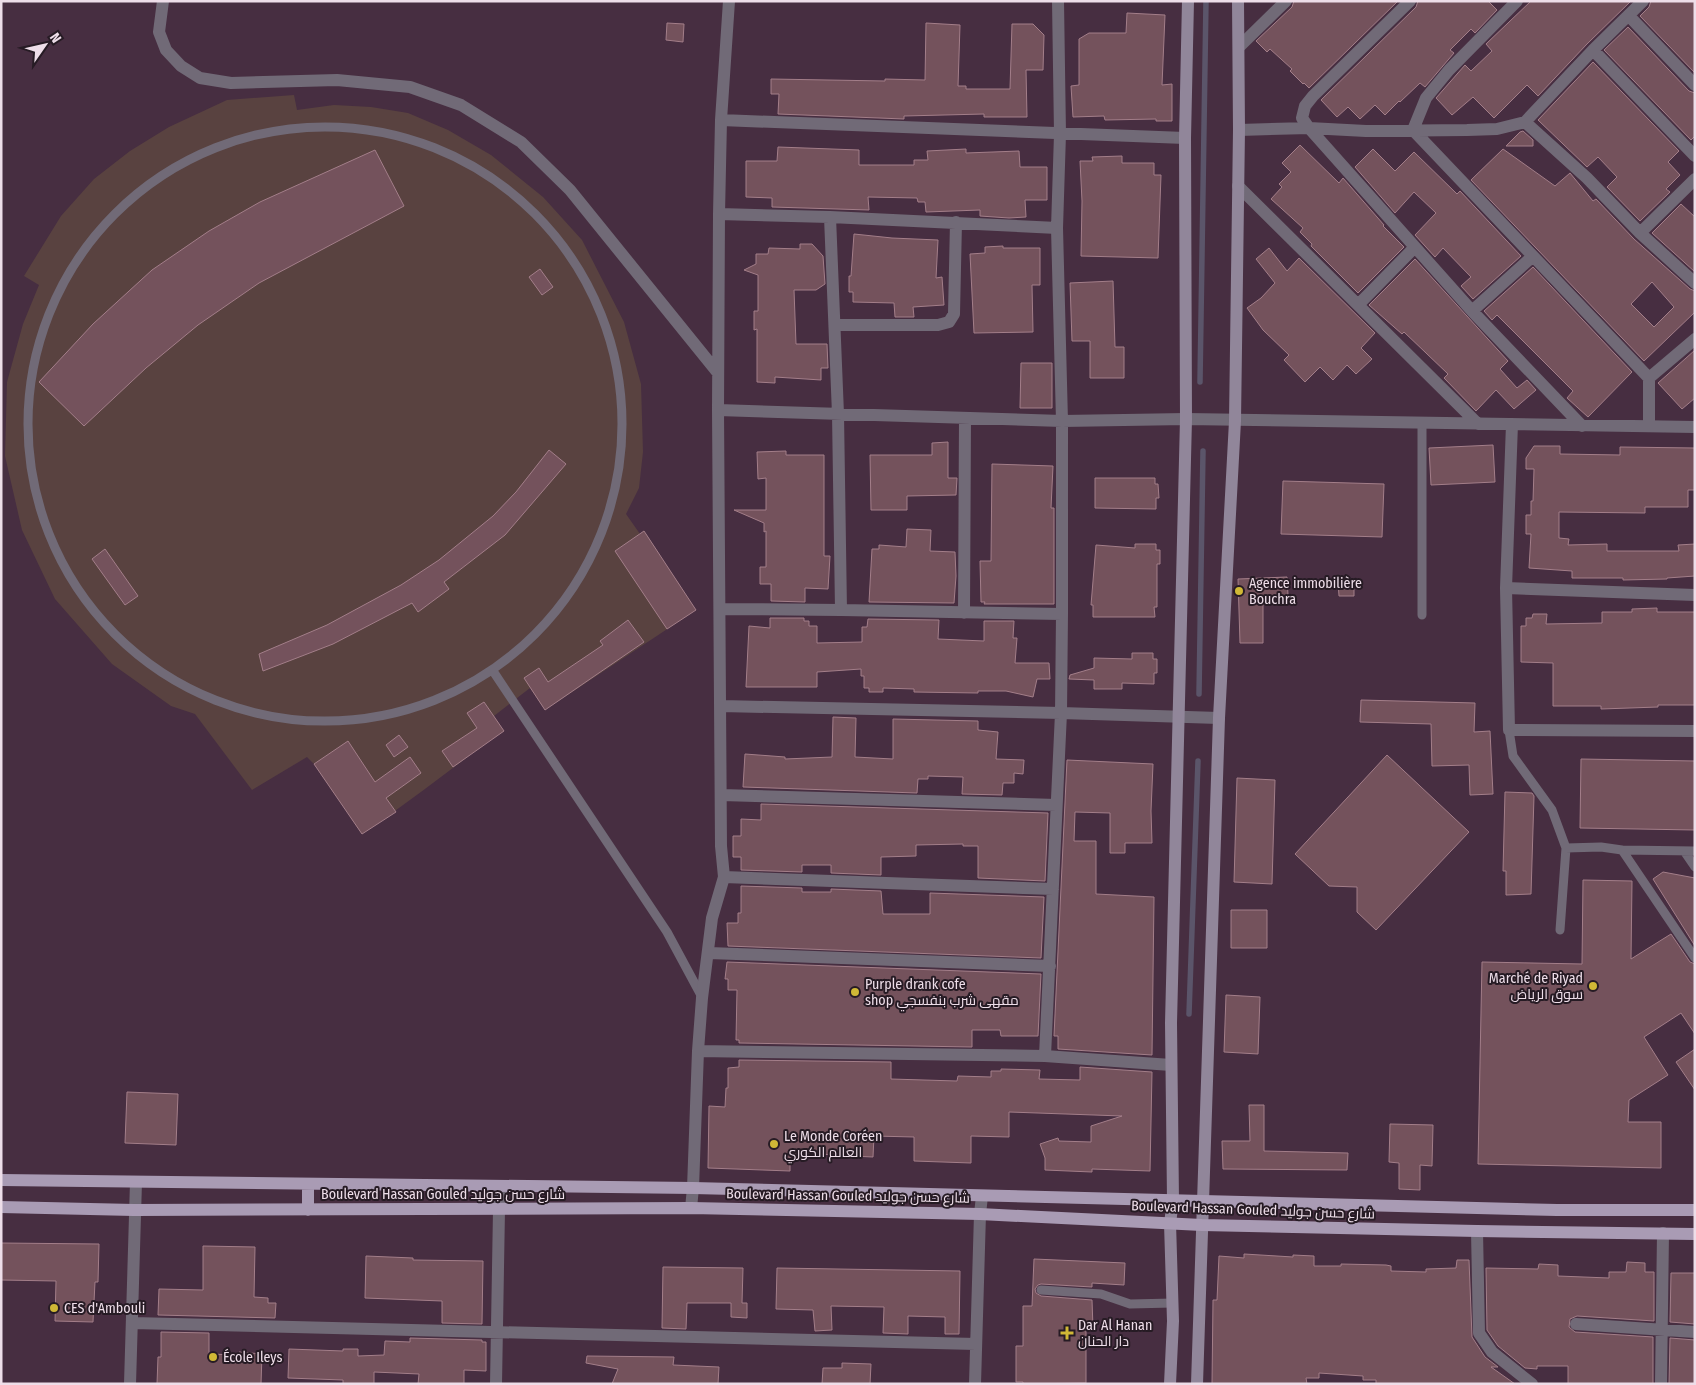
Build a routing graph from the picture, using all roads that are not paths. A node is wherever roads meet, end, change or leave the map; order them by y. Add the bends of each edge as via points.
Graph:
1 (163, 1) edge
2 (730, 1) edge
3 (1058, 1) edge
4 (1188, 1) edge
5 (1238, 1) edge
6 (1286, 1) edge
7 (1410, 1) edge
8 (1517, 1) edge
9 (1643, 1) edge
10 (1629, 16) junction
11 (1239, 47) junction
12 (1593, 50) junction
13 (1695, 85) edge
14 (721, 120) junction
15 (1525, 122) junction
16 (1309, 128) junction
17 (1239, 130) junction
18 (1413, 130) junction
19 (1060, 134) junction
20 (1185, 138) junction
21 (1695, 156) edge
22 (1695, 179) edge
23 (1238, 186) junction
24 (719, 214) junction
25 (830, 217) junction
26 (956, 222) junction
27 (1057, 228) junction
28 (1640, 233) junction
29 (1415, 247) junction
30 (1533, 256) junction
31 (1695, 283) edge
32 (1358, 305) junction
33 (1472, 311) junction
34 (835, 325) junction
35 (1695, 339) edge
36 (718, 374) junction
37 (1649, 378) junction
38 (718, 410) junction
39 (838, 414) junction
40 (965, 418) junction
41 (1186, 419) junction
42 (1062, 420) junction
43 (1236, 421) junction
44 (1422, 423) junction
45 (1478, 424) junction
46 (1512, 424) junction
47 (1582, 426) junction
48 (1649, 426) junction
49 (1695, 427) edge
50 (1506, 588) junction
51 (1695, 595) edge
52 (720, 609) junction
53 (841, 610) junction
54 (964, 613) junction
55 (1062, 614) junction
56 (1422, 615) dead end
57 (493, 671) junction
58 (721, 706) junction
59 (1061, 713) junction
60 (1178, 716) junction
61 (1219, 718) junction
62 (1509, 730) junction
63 (1695, 731) edge
64 (722, 795) junction
65 (1056, 805) junction
66 (1566, 848) junction
67 (1622, 850) junction
68 (1684, 850) junction
69 (1695, 851) edge
70 (1695, 867) edge
71 (724, 877) junction
72 (1053, 889) junction
73 (1560, 930) dead end
74 (709, 954) junction
75 (1695, 958) edge
76 (1050, 966) junction
77 (702, 998) junction
78 (698, 1052) junction
79 (1046, 1056) junction
80 (1171, 1065) junction
81 (1, 1180) edge
82 (136, 1182) junction
83 (308, 1184) junction
84 (501, 1187) junction
85 (693, 1188) junction
86 (982, 1196) junction
87 (1173, 1201) junction
88 (1202, 1201) junction
89 (1341, 1205) junction
90 (1, 1207) edge
91 (691, 1208) junction
92 (134, 1210) junction
93 (308, 1210) junction
94 (499, 1210) junction
95 (1695, 1210) edge
96 (980, 1214) junction
97 (1170, 1223) junction
98 (1202, 1225) junction
99 (1340, 1228) junction
100 (1477, 1231) junction
101 (1663, 1234) junction
102 (1695, 1234) edge
103 (1041, 1290) dead end
104 (1173, 1303) junction
105 (133, 1323) junction
106 (1576, 1324) dead end
107 (1662, 1329) junction
108 (497, 1332) junction
109 (1695, 1332) edge
110 (976, 1344) junction
111 (130, 1384) edge
112 (496, 1384) edge
113 (975, 1384) edge
114 (1170, 1384) edge
115 (1197, 1384) edge
116 (1532, 1384) edge
117 (1661, 1384) edge

1 - 36 street via 159,32 166,50 181,66 200,78 231,83 337,80 410,87 461,105 521,142 570,190
2 - 14 street
3 - 19 street
4 - 20 main road
5 - 11 main road
6 - 11 street
7 - 16 street via 1305,106 1302,118
8 - 18 street via 1426,98
9 - 10 street
10 - 12 street
10 - 13 street
11 - 17 main road
12 - 15 street
12 - 21 street
14 - 19 street
14 - 24 street
15 - 18 street via 1497,129
15 - 28 street via 1587,178
16 - 17 street
16 - 18 street
16 - 29 street
17 - 23 main road
18 - 30 street
19 - 20 street
19 - 27 street
20 - 41 main road
22 - 28 street
23 - 32 street
23 - 43 main road
24 - 25 street
24 - 36 street
25 - 26 street
25 - 34 street
26 - 27 street
26 - 34 street via 954,314 949,322 938,325
27 - 42 street
28 - 31 street
29 - 32 street
29 - 33 street
30 - 33 street
30 - 37 street
32 - 45 street
33 - 47 street
34 - 39 street
35 - 37 street
36 - 38 street
37 - 48 street
38 - 39 street
38 - 52 street
39 - 40 street
39 - 53 street
40 - 42 street
40 - 54 street
41 - 42 street
41 - 43 street
41 - 60 main road
42 - 55 street
43 - 44 street
43 - 61 main road
44 - 45 street
44 - 56 lane
45 - 46 street
46 - 47 street
46 - 50 street
47 - 48 street
48 - 49 street
50 - 51 street
50 - 62 street
52 - 53 street
52 - 58 street
53 - 54 street
54 - 55 street
55 - 59 street
57 - 57 lane via 443,698 390,715 334,722 277,718 222,703 171,678 126,644 83,595 58,554 38,501 28,445 29,388 41,333 63,281 94,234 134,194 180,162 232,140 288,128 344,126 400,136 453,156 501,185 543,223 578,269 603,320 618,374 622,431 616,487 599,541 572,591 536,635
57 - 77 lane via 667,932
58 - 59 street
58 - 64 street
59 - 60 street
59 - 65 street
60 - 61 street
60 - 80 main road
61 - 88 main road
62 - 63 street
62 - 66 lane via 1513,756 1552,810
64 - 65 street
64 - 71 street
65 - 72 street
66 - 67 lane
66 - 73 lane
67 - 68 lane
67 - 75 lane
68 - 69 lane
68 - 70 lane
71 - 72 street
71 - 74 street via 712,918
72 - 76 street
74 - 76 street
74 - 77 street
76 - 79 street
77 - 78 street
78 - 79 street
78 - 85 street
79 - 80 street
80 - 87 main road
81 - 82 main road, Boulevard Hassan Gouled شارع حسن جوليد
82 - 83 main road, Boulevard Hassan Gouled شارع حسن جوليد
82 - 92 street
83 - 84 main road, Boulevard Hassan Gouled شارع حسن جوليد
83 - 93 main road
84 - 85 main road, Boulevard Hassan Gouled شارع حسن جوليد
84 - 94 street
85 - 86 main road, Boulevard Hassan Gouled شارع حسن جوليد
85 - 91 street
86 - 87 main road, Boulevard Hassan Gouled شارع حسن جوليد
86 - 96 street
87 - 88 main road, Boulevard Hassan Gouled شارع حسن جوليد
87 - 97 main road
88 - 89 main road, Boulevard Hassan Gouled شارع حسن جوليد
88 - 98 main road
89 - 95 main road, Boulevard Hassan Gouled شارع حسن جوليد
89 - 99 main road
90 - 92 main road, Boulevard Hassan Gouled شارع حسن جوليد
91 - 94 main road, Boulevard Hassan Gouled شارع حسن جوليد
91 - 96 main road, Boulevard Hassan Gouled شارع حسن جوليد
92 - 93 main road, Boulevard Hassan Gouled شارع حسن جوليد
92 - 105 street
93 - 94 main road, Boulevard Hassan Gouled شارع حسن جوليد
94 - 108 street
96 - 97 main road, Boulevard Hassan Gouled شارع حسن جوليد
96 - 110 street
97 - 98 main road, Boulevard Hassan Gouled شارع حسن جوليد
97 - 104 main road
98 - 99 main road, Boulevard Hassan Gouled شارع حسن جوليد
98 - 115 main road
99 - 100 main road, Boulevard Hassan Gouled شارع حسن جوليد
100 - 101 main road, Boulevard Hassan Gouled شارع حسن جوليد
100 - 116 street via 1479,1332 1492,1352
101 - 102 main road, Boulevard Hassan Gouled شارع حسن جوليد
101 - 107 street
103 - 104 lane via 1101,1294 1130,1304
104 - 114 main road
105 - 108 street
105 - 111 street
106 - 107 street
107 - 109 street
107 - 117 street
108 - 110 street
108 - 112 street
110 - 113 street

